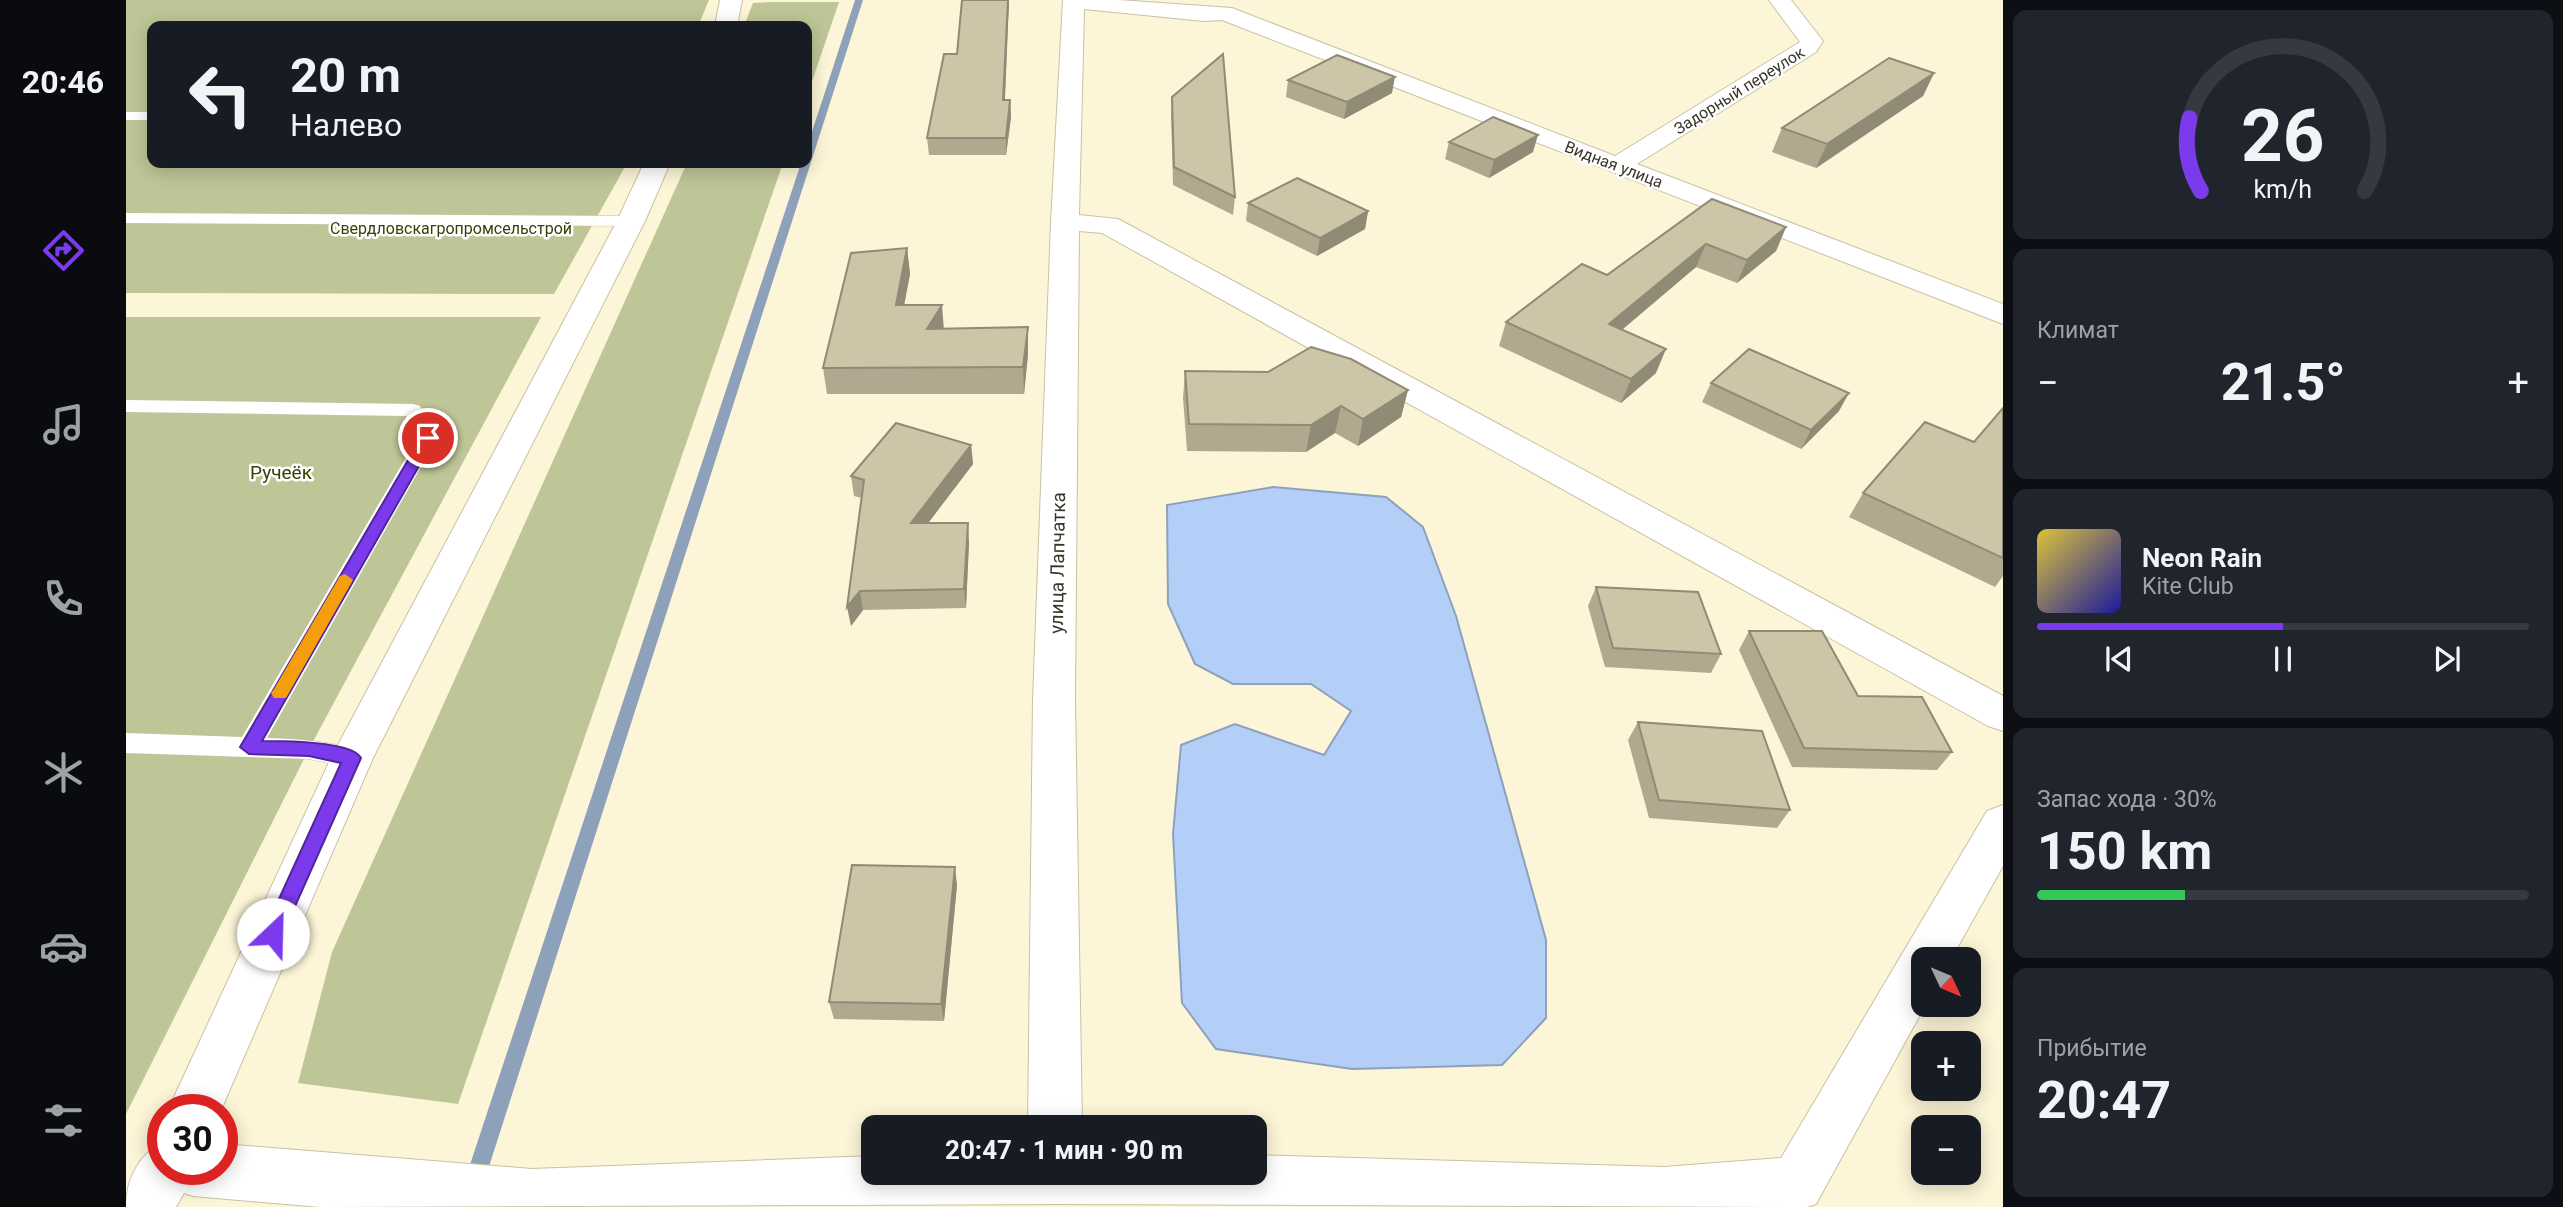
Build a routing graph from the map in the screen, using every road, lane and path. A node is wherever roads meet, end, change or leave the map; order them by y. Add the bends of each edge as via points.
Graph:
1 (731, 0) edge
2 (1248, 0) edge
3 (1780, 0) edge
4 (1075, 1) edge
5 (1224, 13) junction
6 (727, 21) edge
7 (126, 116) edge
8 (147, 116) edge
9 (1618, 166) junction
10 (655, 168) edge
11 (126, 218) edge
12 (631, 220) junction
13 (1065, 222) junction
14 (2003, 315) edge
15 (126, 406) edge
16 (2003, 715) edge
17 (126, 743) edge
18 (249, 747) junction
19 (352, 758) junction
20 (2003, 824) edge
21 (1932, 947) edge
22 (1911, 984) edge
23 (201, 1094) edge
24 (1054, 1115) edge
25 (238, 1173) edge
26 (1267, 1179) edge
27 (861, 1181) edge
28 (158, 1185) edge
29 (145, 1207) edge

1 - 6 street
2 - 5 street, Видная улица
3 - 9 street, Задорный переулок via 1812,41 1808,47
4 - 5 street, Видная улица via 1204,15
4 - 13 street, улица Лапчатка
5 - 9 street, Видная улица
7 - 8 lane
9 - 14 street, Видная улица
10 - 12 street
11 - 12 lane
12 - 19 street
13 - 16 street via 1108,225
13 - 24 street, улица Лапчатка via 1054,699
15 - 18 lane via 413,410 428,438
17 - 18 lane
18 - 19 lane via 309,749
19 - 23 street
20 - 21 street
22 - 26 street via 1796,1184 1664,1195
25 - 27 street via 531,1197
28 - 29 street

